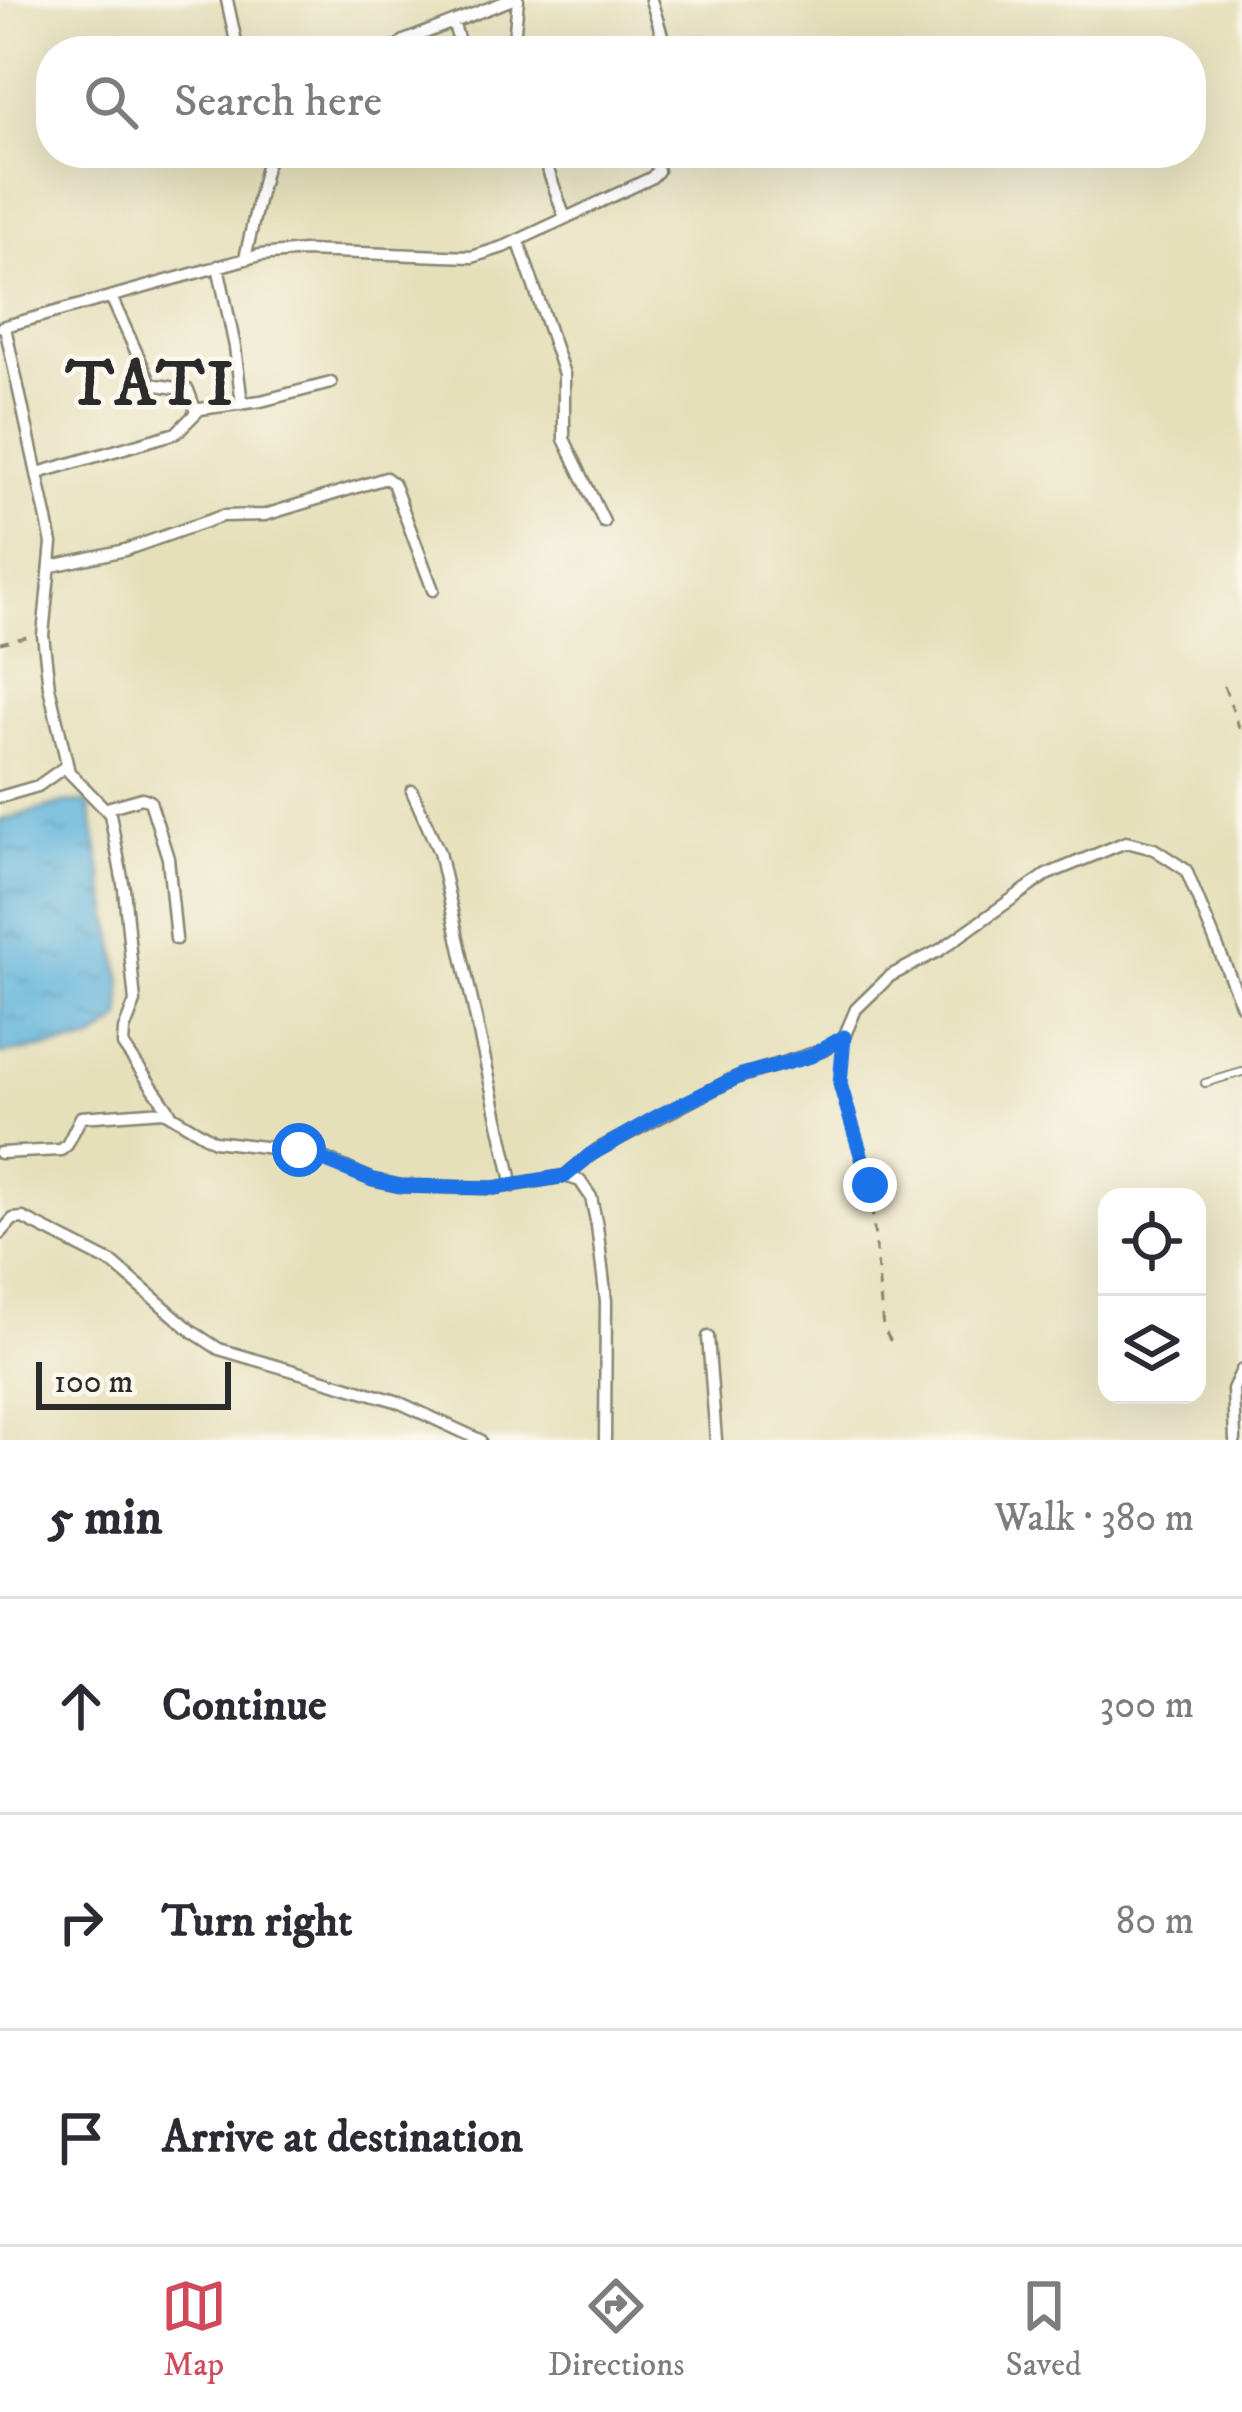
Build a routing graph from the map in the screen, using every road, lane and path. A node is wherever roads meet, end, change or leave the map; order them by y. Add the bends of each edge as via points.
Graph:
1 (227, 0) edge
2 (514, 0) edge
3 (652, 0) edge
4 (453, 22) junction
5 (235, 36) edge
6 (417, 36) edge
7 (457, 36) edge
8 (513, 36) edge
9 (663, 36) edge
10 (265, 168) edge
11 (547, 168) edge
12 (655, 168) edge
13 (565, 218) junction
14 (518, 240) junction
15 (245, 258) junction
16 (218, 266) junction
17 (111, 297) junction
18 (3, 327) edge
19 (331, 383) dead end
20 (242, 404) junction
21 (196, 412) junction
22 (38, 473) junction
23 (604, 522) dead end
24 (52, 566) junction
25 (433, 590) dead end
26 (43, 634) junction
27 (0, 643) edge
28 (1224, 686) dead end
29 (1242, 735) edge
30 (66, 766) junction
31 (412, 791) dead end
32 (0, 797) edge
33 (107, 808) junction
34 (176, 939) dead end
35 (1242, 1006) edge
36 (844, 1037) junction
37 (1242, 1072) edge
38 (1205, 1083) dead end
39 (172, 1113) junction
40 (0, 1153) edge
41 (565, 1176) junction
42 (512, 1186) junction
43 (0, 1234) edge
44 (708, 1337) dead end
45 (893, 1345) dead end
46 (1242, 1370) edge
47 (480, 1440) edge
48 (604, 1440) edge
49 (716, 1440) edge
50 (1235, 1440) edge

1 - 5 street
2 - 4 street
2 - 8 street
3 - 9 street
4 - 6 street
4 - 7 street
10 - 15 street
11 - 13 street
12 - 13 street via 656,175
13 - 14 street
14 - 15 street via 452,259 304,251
14 - 23 street via 564,374 564,439
15 - 16 street
16 - 17 street
16 - 20 street
17 - 18 street
17 - 21 street via 151,384 188,390
18 - 22 street
19 - 20 street
20 - 21 street
21 - 22 street via 176,433
22 - 24 street
24 - 25 street via 222,515 265,514 386,478
24 - 26 street
26 - 27 path
26 - 30 street
28 - 29 path
30 - 32 street via 38,787
30 - 33 street
31 - 42 street via 439,852
33 - 34 street via 150,801 168,858
33 - 39 street via 135,994 123,1045
35 - 36 street via 1186,870 1132,841 1046,875 890,976 856,1009
36 - 41 street via 698,1096
36 - 45 path via 840,1084 870,1185 883,1328
37 - 38 lane
39 - 40 street via 85,1115 64,1149
39 - 42 street via 214,1141 313,1153 386,1184
41 - 42 street
41 - 48 street via 586,1187 597,1226 606,1300
43 - 47 street via 23,1218 113,1264 219,1349 409,1405
44 - 49 street
46 - 50 street via 1233,1389

